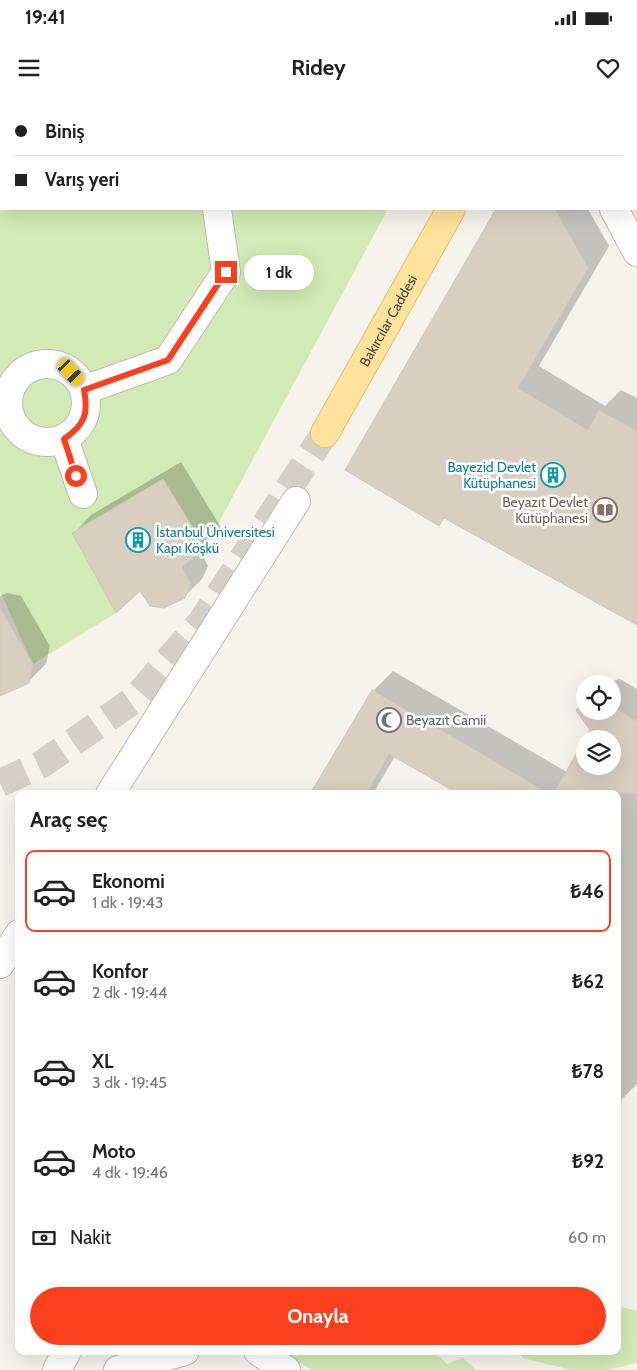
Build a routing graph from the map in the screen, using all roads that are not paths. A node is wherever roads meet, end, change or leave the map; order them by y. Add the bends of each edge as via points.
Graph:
1 (217, 210) edge
2 (450, 210) edge
3 (615, 210) edge
4 (637, 252) edge
5 (84, 390) junction
6 (5, 418) edge
7 (325, 433) tunnel mouth
8 (64, 439) junction
9 (83, 494) dead end
10 (296, 501) dead end
11 (113, 790) edge
12 (15, 940) edge
13 (0, 964) edge
14 (65, 1355) edge
15 (171, 1355) edge
16 (264, 1355) edge
17 (57, 1370) edge
18 (118, 1370) edge
19 (286, 1370) edge

1 - 5 street via 226,272 168,360
2 - 7 main road, Bakırcılar Caddesi
3 - 4 street
5 - 6 street via 64,368 39,365 26,370 11,387
5 - 8 street via 86,411 81,424
6 - 8 street via 39,442
8 - 9 street
10 - 11 street
12 - 13 street
14 - 17 street
15 - 18 street
16 - 19 street

